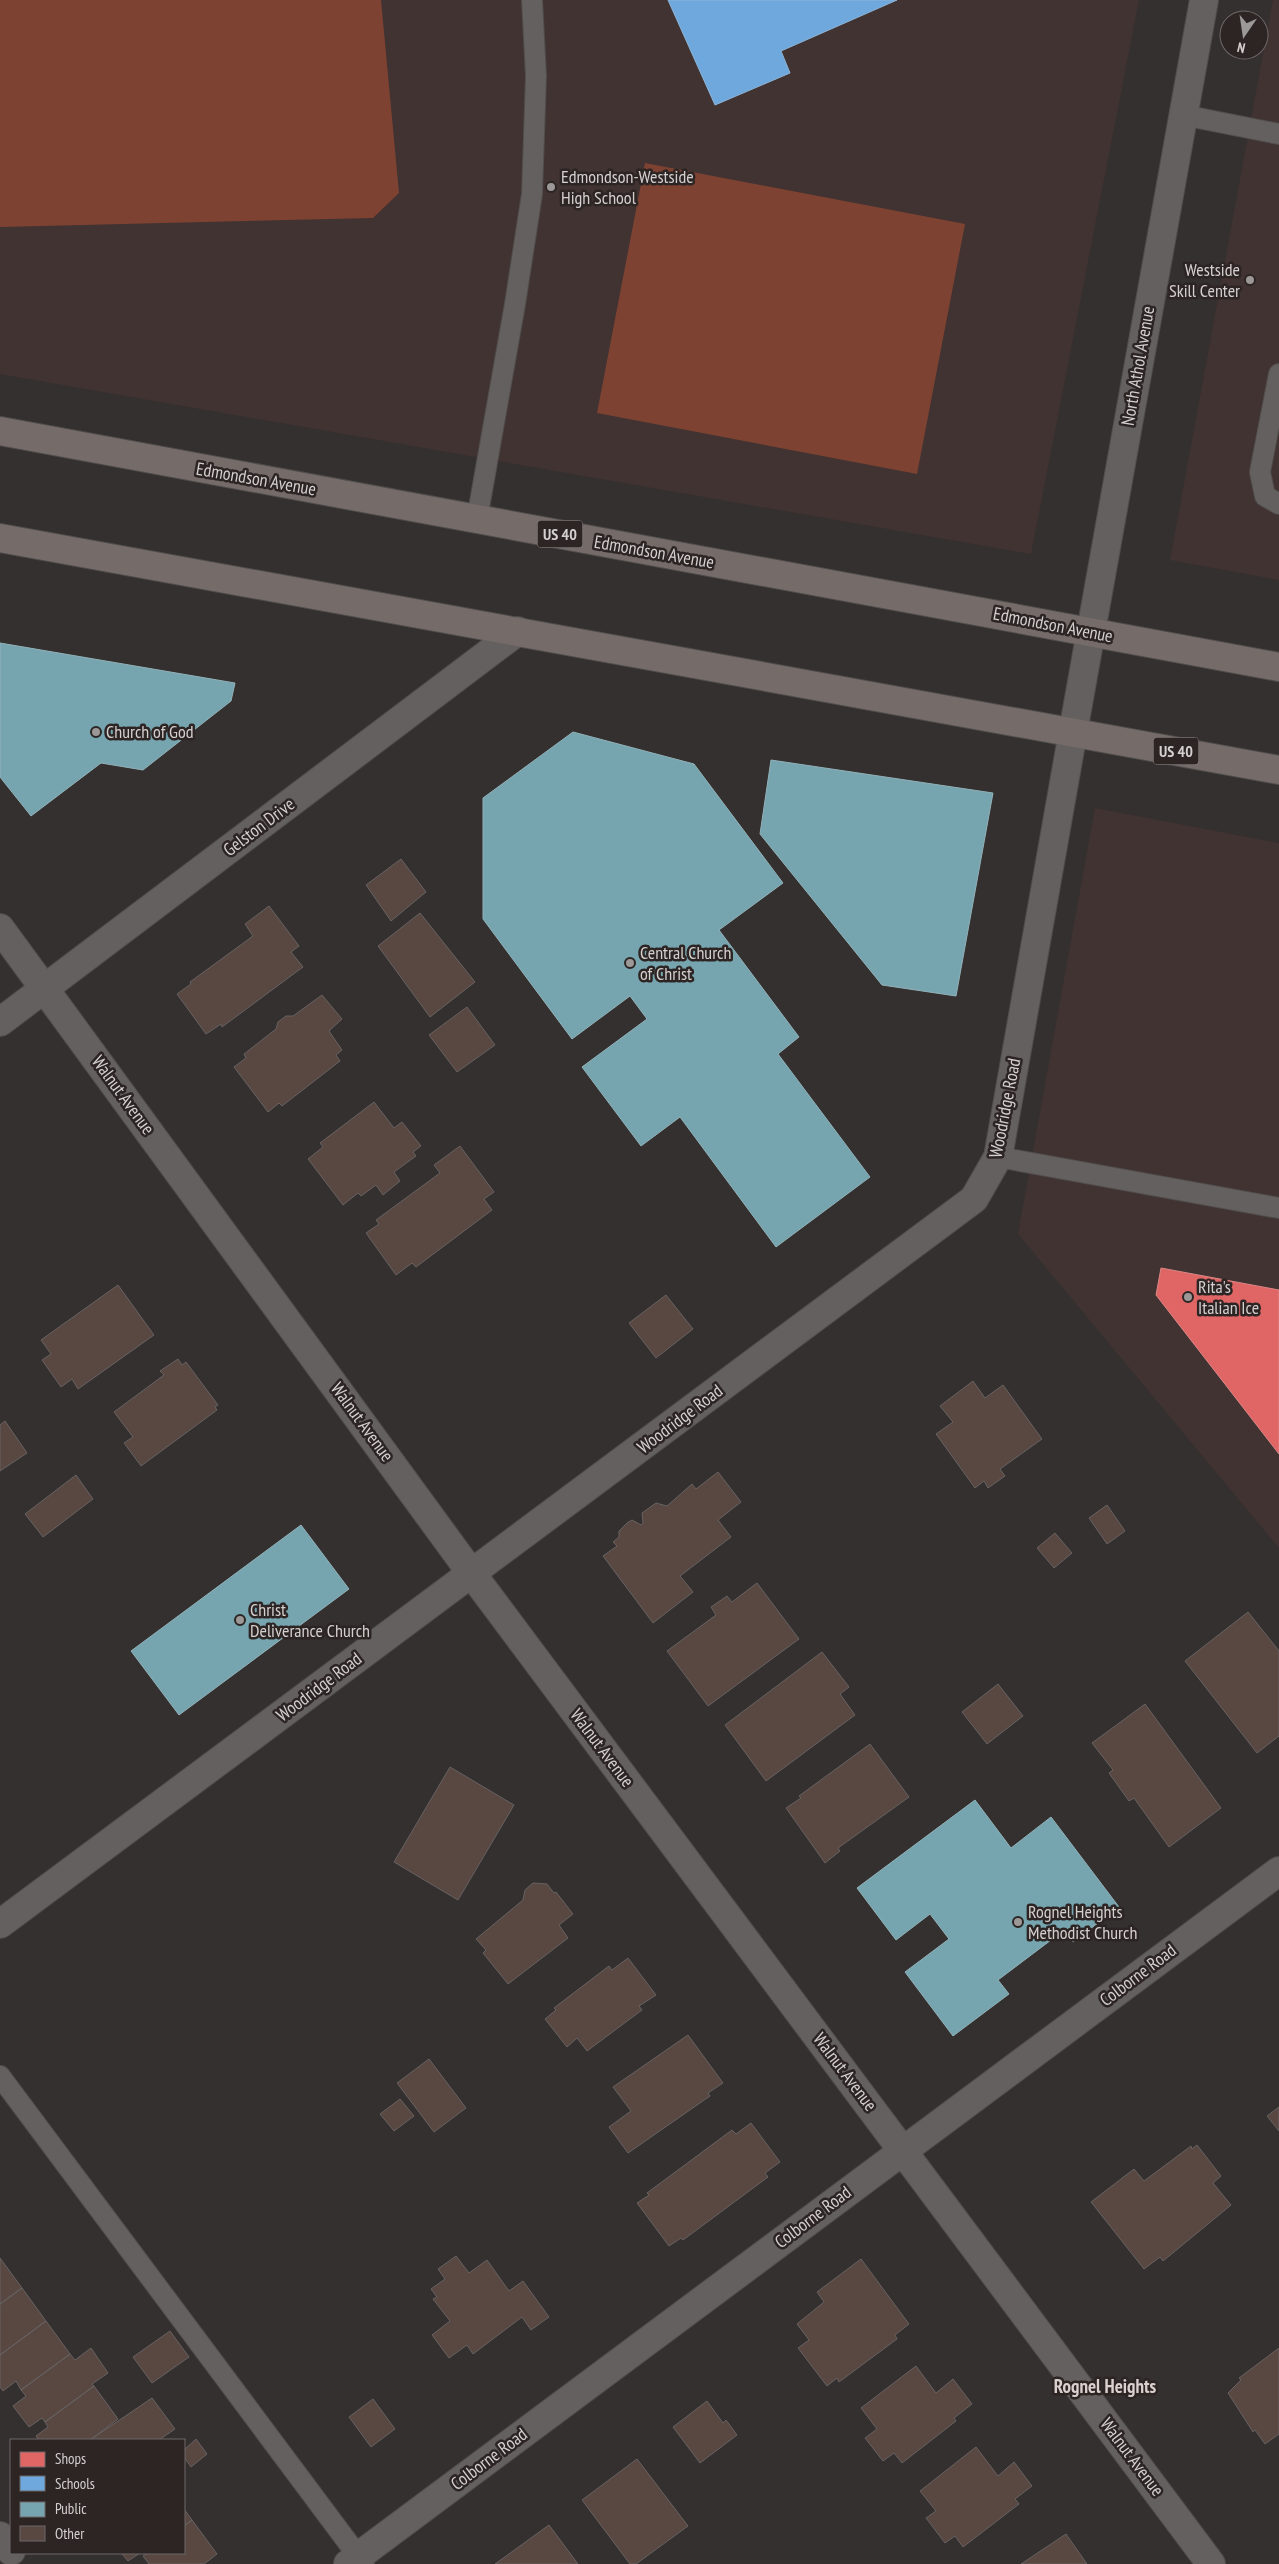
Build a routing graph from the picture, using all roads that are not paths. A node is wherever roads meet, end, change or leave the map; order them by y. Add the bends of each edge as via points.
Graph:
1 (532, 0) edge
2 (1204, 0) edge
3 (1183, 116) junction
4 (1279, 134) edge
5 (1279, 374) edge
6 (0, 432) edge
7 (1279, 504) edge
8 (477, 519) junction
9 (0, 538) edge
10 (518, 631) junction
11 (1090, 632) junction
12 (1279, 667) edge
13 (1072, 732) junction
14 (1279, 770) edge
15 (0, 928) edge
16 (46, 989) junction
17 (0, 1022) edge
18 (998, 1157) junction
19 (1279, 1208) edge
20 (472, 1574) junction
21 (1279, 1870) edge
22 (0, 1924) edge
23 (0, 2076) edge
24 (904, 2150) junction
25 (0, 2536) edge
26 (10, 2549) edge
27 (357, 2561) edge
28 (1211, 2564) edge

1 - 8 lane via 536,76 532,194
2 - 3 street, North Athol Avenue
3 - 4 lane
3 - 11 street, North Athol Avenue
5 - 7 lane via 1260,472 1265,496
6 - 8 main road, Edmondson Avenue / US 40
8 - 11 main road, Edmondson Avenue / US 40
9 - 10 main road, US 40
10 - 13 main road, US 40
10 - 16 street, Gelston Drive
11 - 12 main road, Edmondson Avenue / US 40
11 - 13 street, North Athol Avenue
13 - 14 main road, US 40
13 - 18 street, Woodridge Road
15 - 16 street, Walnut Avenue
16 - 17 street, Gelston Drive
16 - 20 street, Walnut Avenue
18 - 19 lane
18 - 20 street, Woodridge Road via 974,1199
20 - 22 street, Woodridge Road
20 - 24 street, Walnut Avenue
21 - 24 street, Colborne Road
23 - 27 lane
24 - 27 street, Colborne Road
24 - 28 street, Walnut Avenue
25 - 26 street

